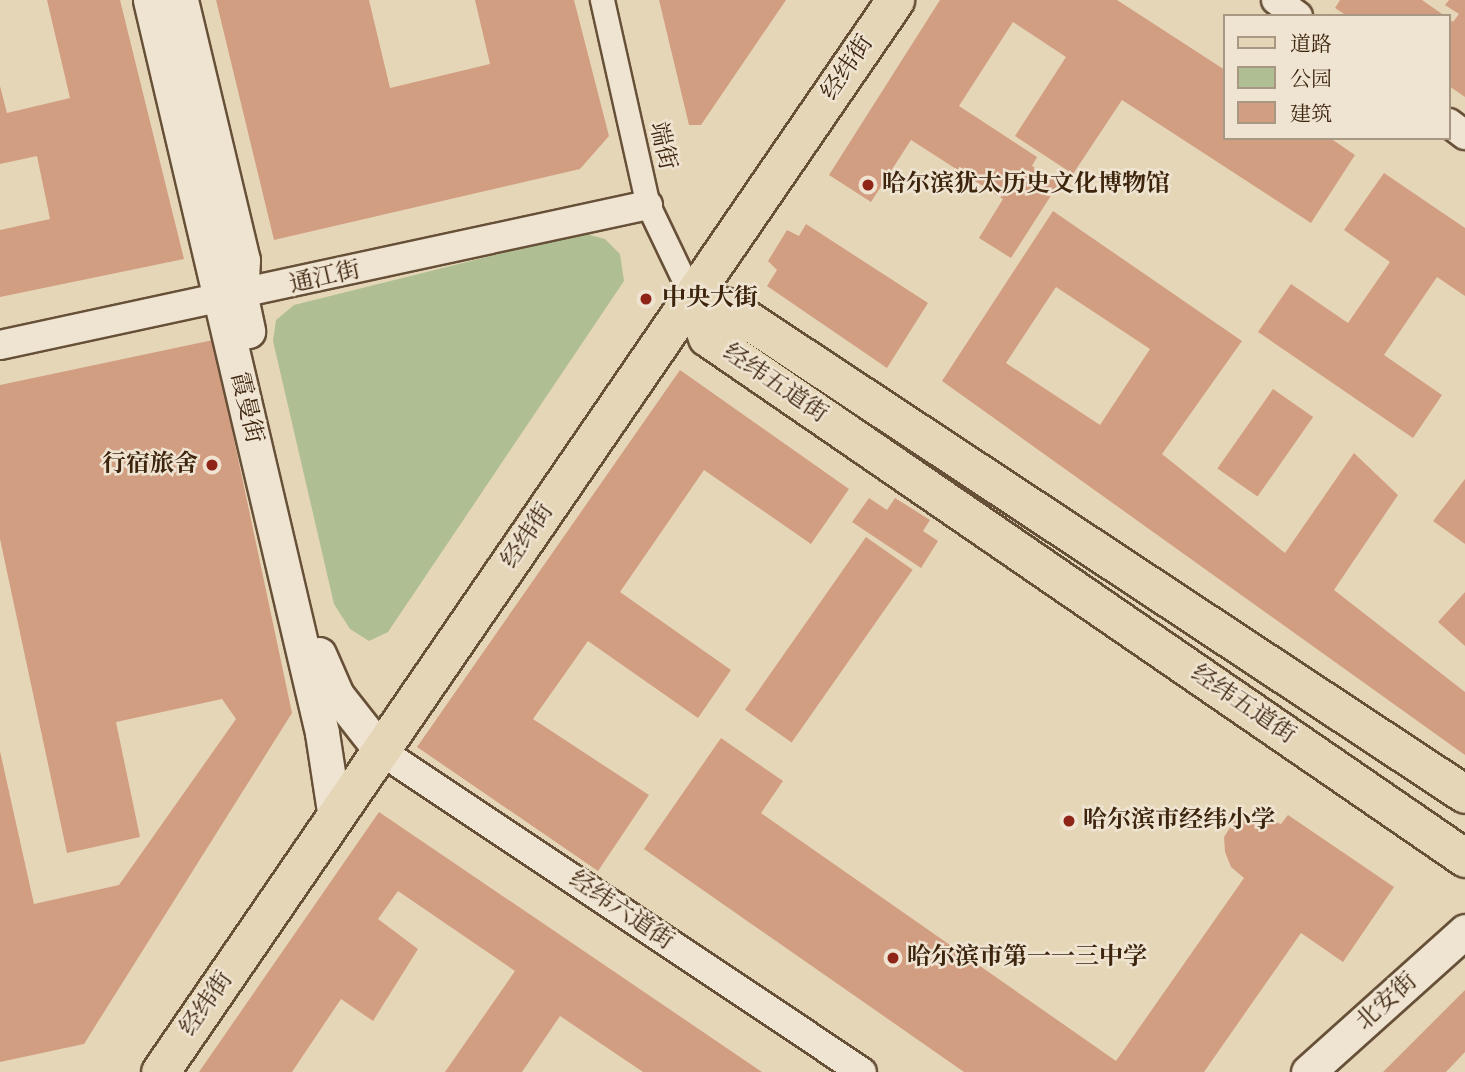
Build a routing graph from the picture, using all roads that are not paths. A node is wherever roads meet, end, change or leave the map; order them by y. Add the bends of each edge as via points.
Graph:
1 (150, 0) edge
2 (181, 0) edge
3 (601, 0) edge
4 (895, 0) edge
5 (1276, 0) edge
6 (1295, 14) edge
7 (648, 205) junction
8 (692, 297) junction
9 (231, 299) junction
10 (0, 345) edge
11 (381, 751) junction
12 (1465, 794) edge
13 (335, 818) junction
14 (1465, 858) edge
15 (1465, 931) edge
16 (160, 1072) edge
17 (862, 1072) edge
18 (1308, 1072) edge

1 - 9 main road, 霞曼街
2 - 9 main road, 霞曼街 via 243,260
3 - 7 street, 端街
4 - 8 main road, 经纬街
5 - 6 street
7 - 8 street, 端街
7 - 9 street, 通江街
8 - 11 main road, 经纬街
8 - 12 main road, 经纬五道街 via 728,307
8 - 14 main road, 经纬五道街 via 707,337
9 - 10 street, 通江街
9 - 11 main road, 霞曼街 via 320,659 337,695
9 - 13 main road, 霞曼街
11 - 13 main road, 经纬街
11 - 17 street, 经纬六道街
13 - 16 main road, 经纬街
15 - 18 main road, 北安街

